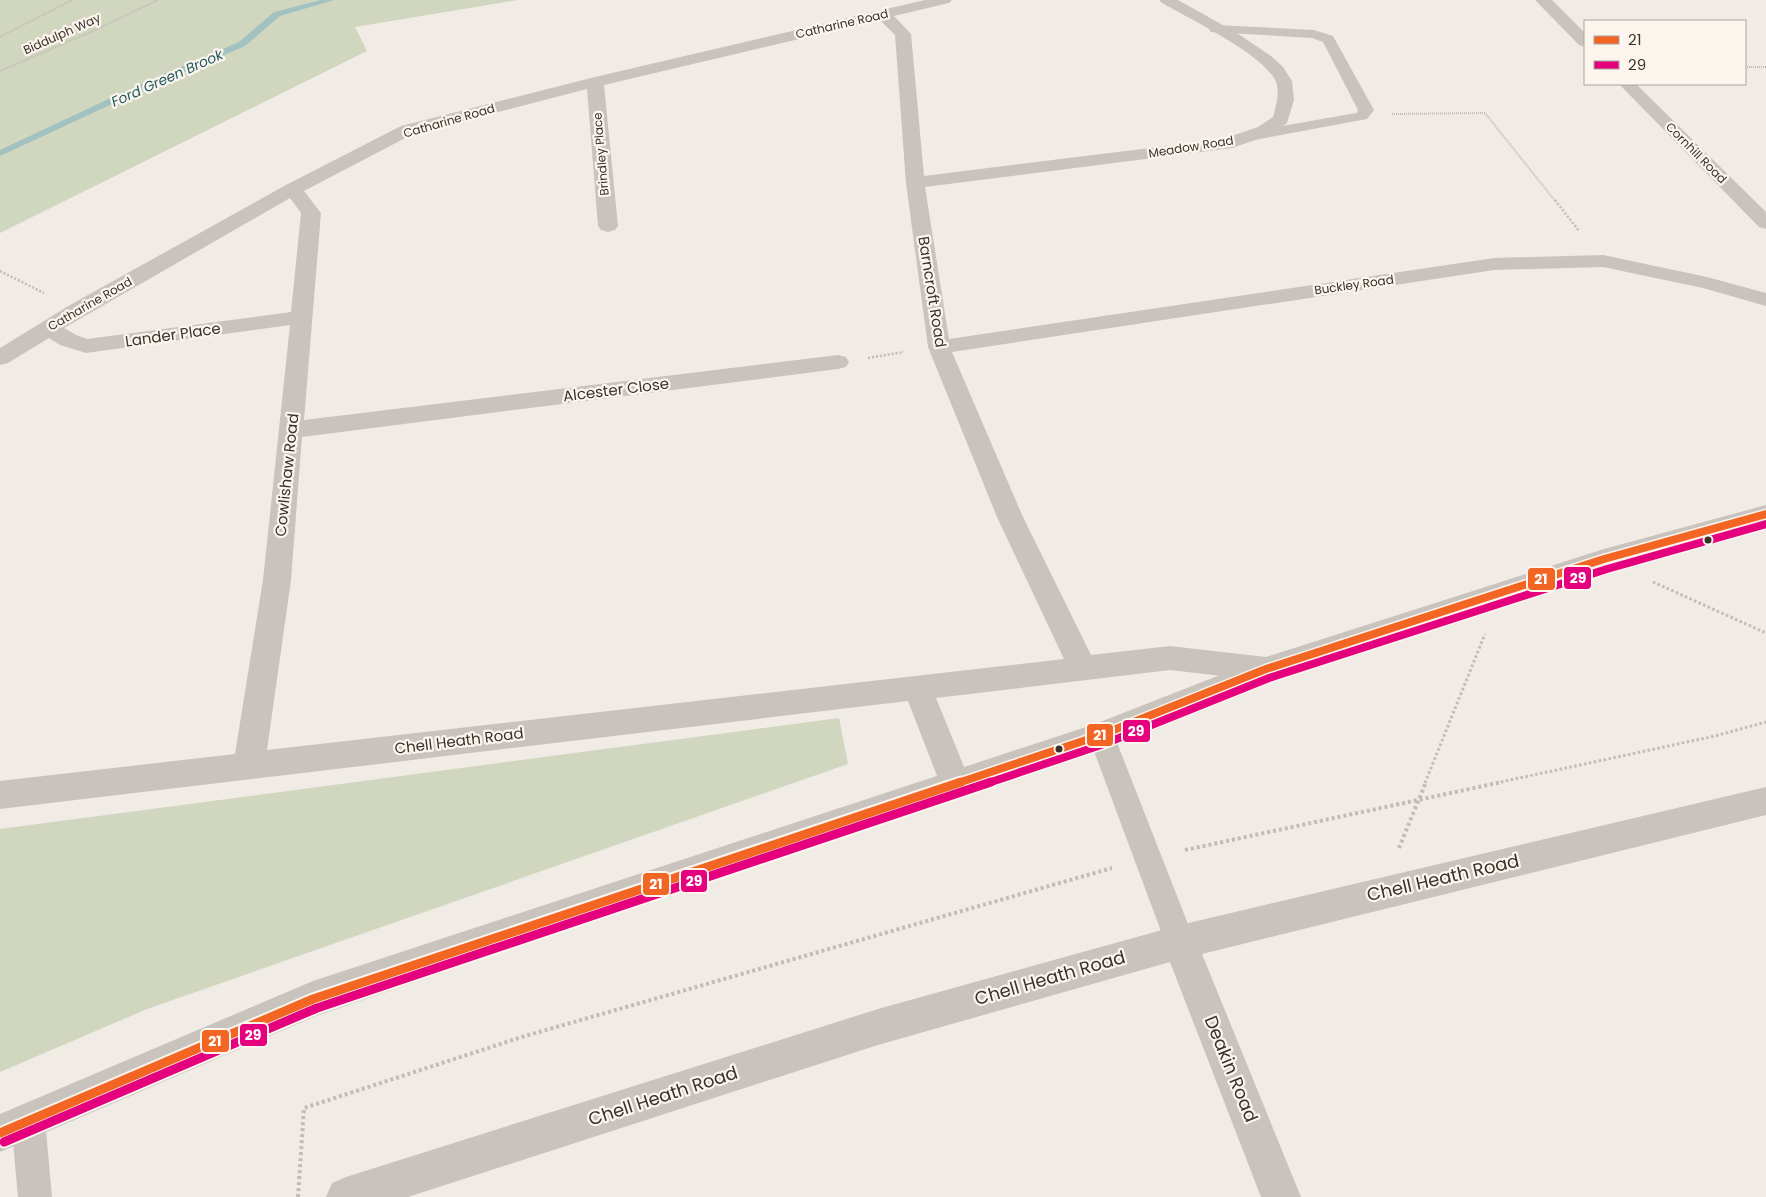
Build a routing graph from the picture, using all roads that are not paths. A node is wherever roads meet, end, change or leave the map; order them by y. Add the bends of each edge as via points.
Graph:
1 (944, 0) edge
2 (1167, 0) edge
3 (1543, 0) edge
4 (883, 14) junction
5 (1216, 29) junction
6 (1584, 41) edge
7 (595, 82) junction
8 (1628, 85) edge
9 (1249, 136) junction
10 (915, 183) junction
11 (293, 190) junction
12 (1766, 223) edge
13 (608, 226) dead end
14 (1766, 300) edge
15 (302, 317) junction
16 (50, 328) junction
17 (939, 347) junction
18 (0, 358) edge
19 (838, 362) road end
20 (292, 430) junction
21 (1766, 514) edge
22 (1083, 669) junction
23 (1266, 669) junction
24 (917, 687) junction
25 (1101, 735) junction
26 (249, 766) junction
27 (954, 784) junction
28 (0, 795) edge
29 (1766, 801) edge
30 (1180, 942) junction
31 (14, 1126) edge
32 (35, 1197) edge
33 (346, 1197) edge
34 (1281, 1197) edge

1 - 4 street, Catharine Road
2 - 5 street, Meadow Road
3 - 6 street
4 - 7 street, Catharine Road
4 - 10 street, Barncroft Road via 903,34
5 - 9 street, Meadow Road via 1269,61 1284,80 1286,98 1281,119 1264,131
5 - 9 lane via 1314,34 1328,39 1366,110 1362,116 1350,119
7 - 11 street, Catharine Road via 407,130
7 - 13 street, Brindley Place
8 - 12 street, Cornhill Road
9 - 10 street, Meadow Road via 1226,144
10 - 17 street, Barncroft Road
11 - 15 street, Cowlishaw Road via 311,213
11 - 16 street, Catharine Road
14 - 17 street, Buckley Road via 1707,283 1603,261 1494,264
15 - 16 street, Lander Place via 86,346 68,340
15 - 20 street, Cowlishaw Road
16 - 18 street, Catharine Road
17 - 22 street, Barncroft Road via 1010,517
19 - 20 street, Alcester Close
20 - 26 street, Cowlishaw Road via 277,580
21 - 23 street, Chell Heath Road via 1604,559
22 - 23 street, Chell Heath Road via 1170,658
22 - 24 street, Chell Heath Road
23 - 25 street, Chell Heath Road
24 - 26 street, Chell Heath Road
24 - 27 street
25 - 27 street, Chell Heath Road
25 - 30 lane
26 - 28 street, Chell Heath Road
27 - 31 street, Chell Heath Road via 314,999
29 - 30 street, Chell Heath Road
30 - 33 street, Chell Heath Road via 878,1027
30 - 34 street, Deakin Road
31 - 32 lane

